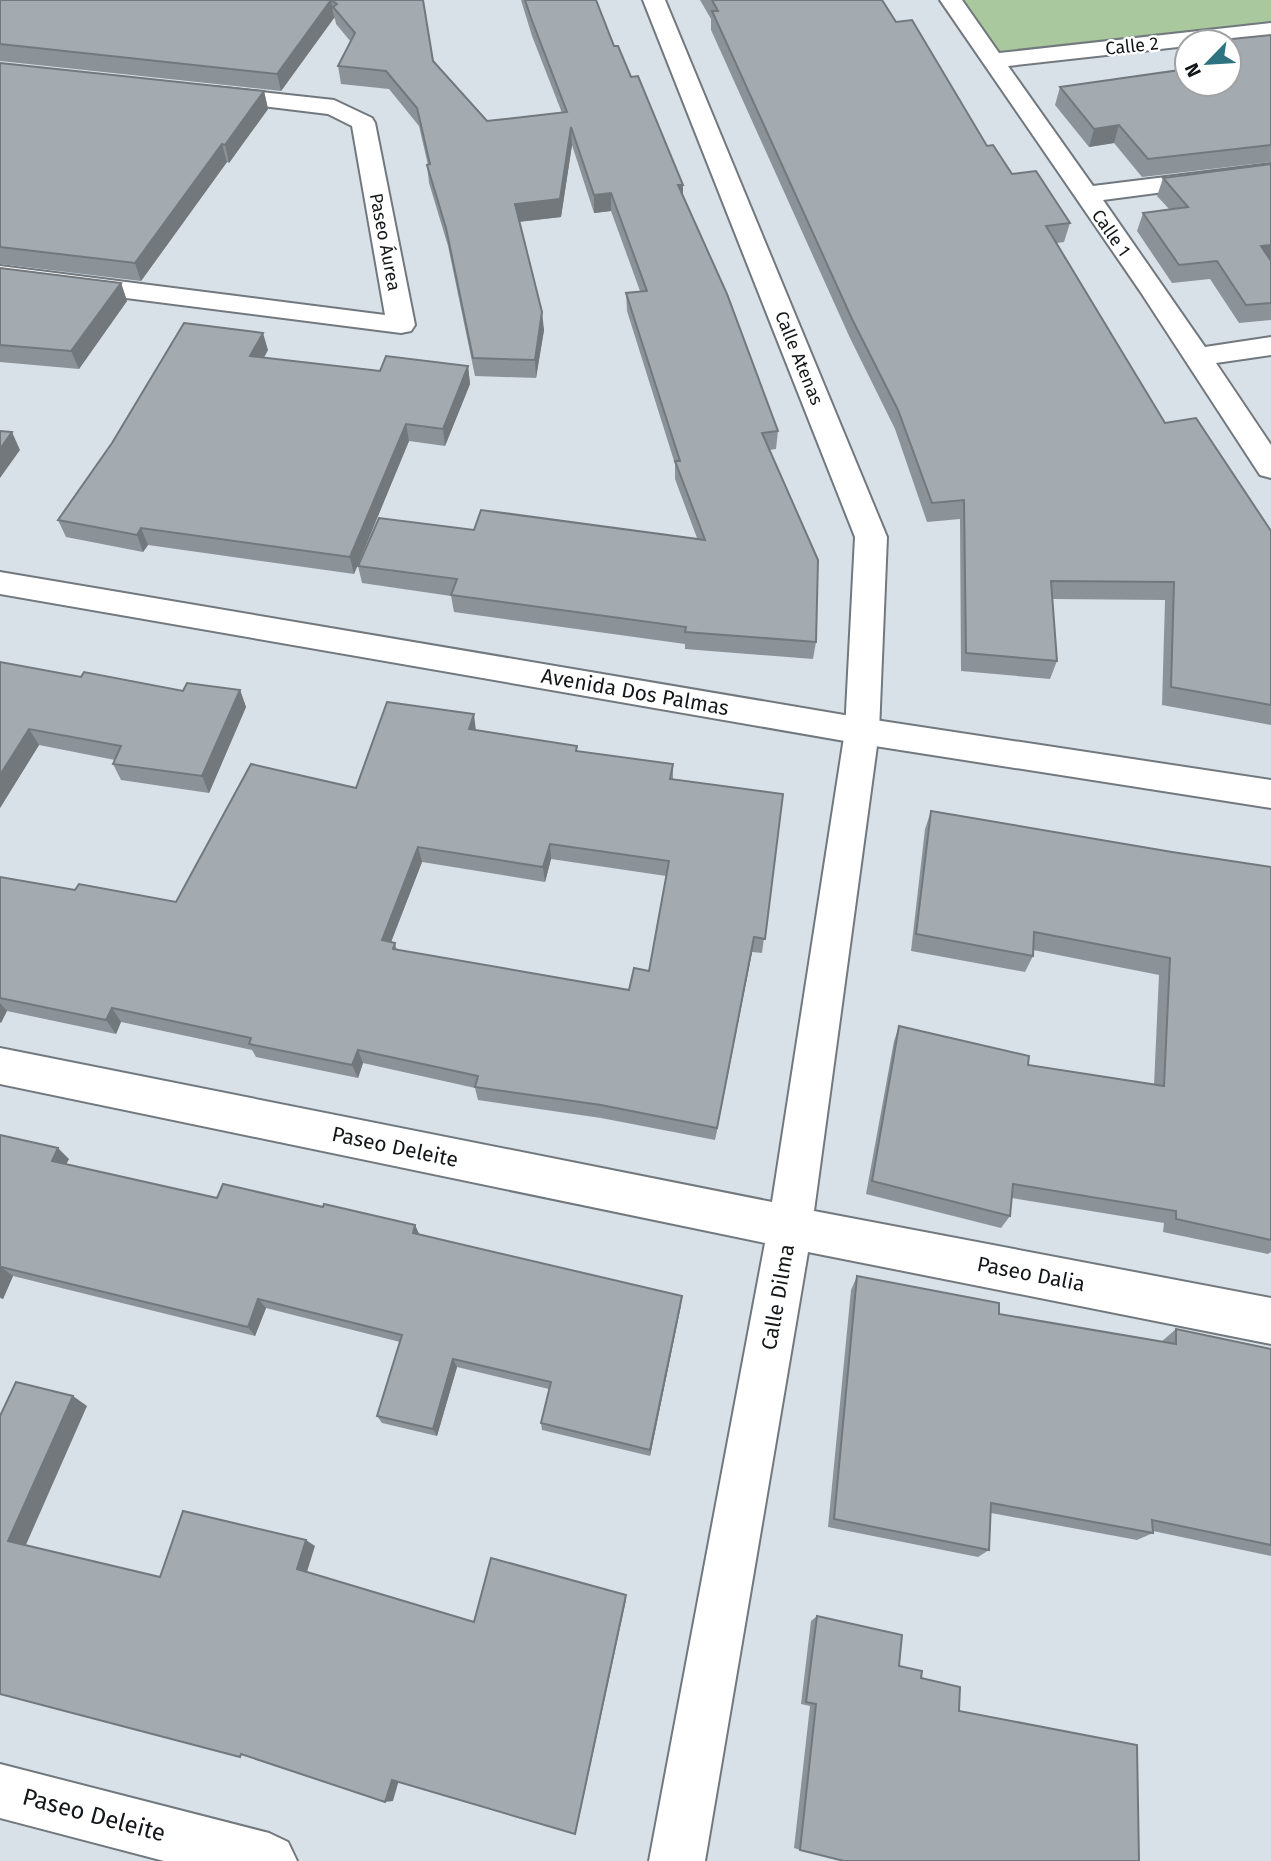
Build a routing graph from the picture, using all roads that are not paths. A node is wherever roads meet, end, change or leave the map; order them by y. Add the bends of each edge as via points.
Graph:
1 (654, 0) edge
2 (951, 0) edge
3 (1271, 30) edge
4 (993, 61) junction
5 (189, 91) edge
6 (1271, 171) edge
7 (1084, 195) junction
8 (0, 274) edge
9 (1271, 346) edge
10 (1199, 357) junction
11 (1271, 468) edge
12 (0, 583) edge
13 (862, 731) junction
14 (1271, 794) edge
15 (0, 1066) edge
16 (790, 1227) junction
17 (1271, 1321) edge
18 (0, 1791) edge
19 (269, 1861) edge
20 (677, 1861) edge

1 - 13 street, Calle Atenas via 871,537
2 - 4 street, Calle 1
3 - 4 street, Calle 2
4 - 7 street, Calle 1
5 - 8 street, Paseo Áurea via 334,107 363,124 401,325
6 - 7 street
7 - 10 street, Calle 1
9 - 10 street
10 - 11 street, Calle 1
12 - 13 street, Avenida Dos Palmas
13 - 14 street, Avenida Dos Palmas
13 - 16 street, Calle Dilma
15 - 16 street, Paseo Deleite
16 - 17 street, Paseo Dalia
16 - 20 street, Calle Dilma
18 - 19 street, Paseo Deleite

